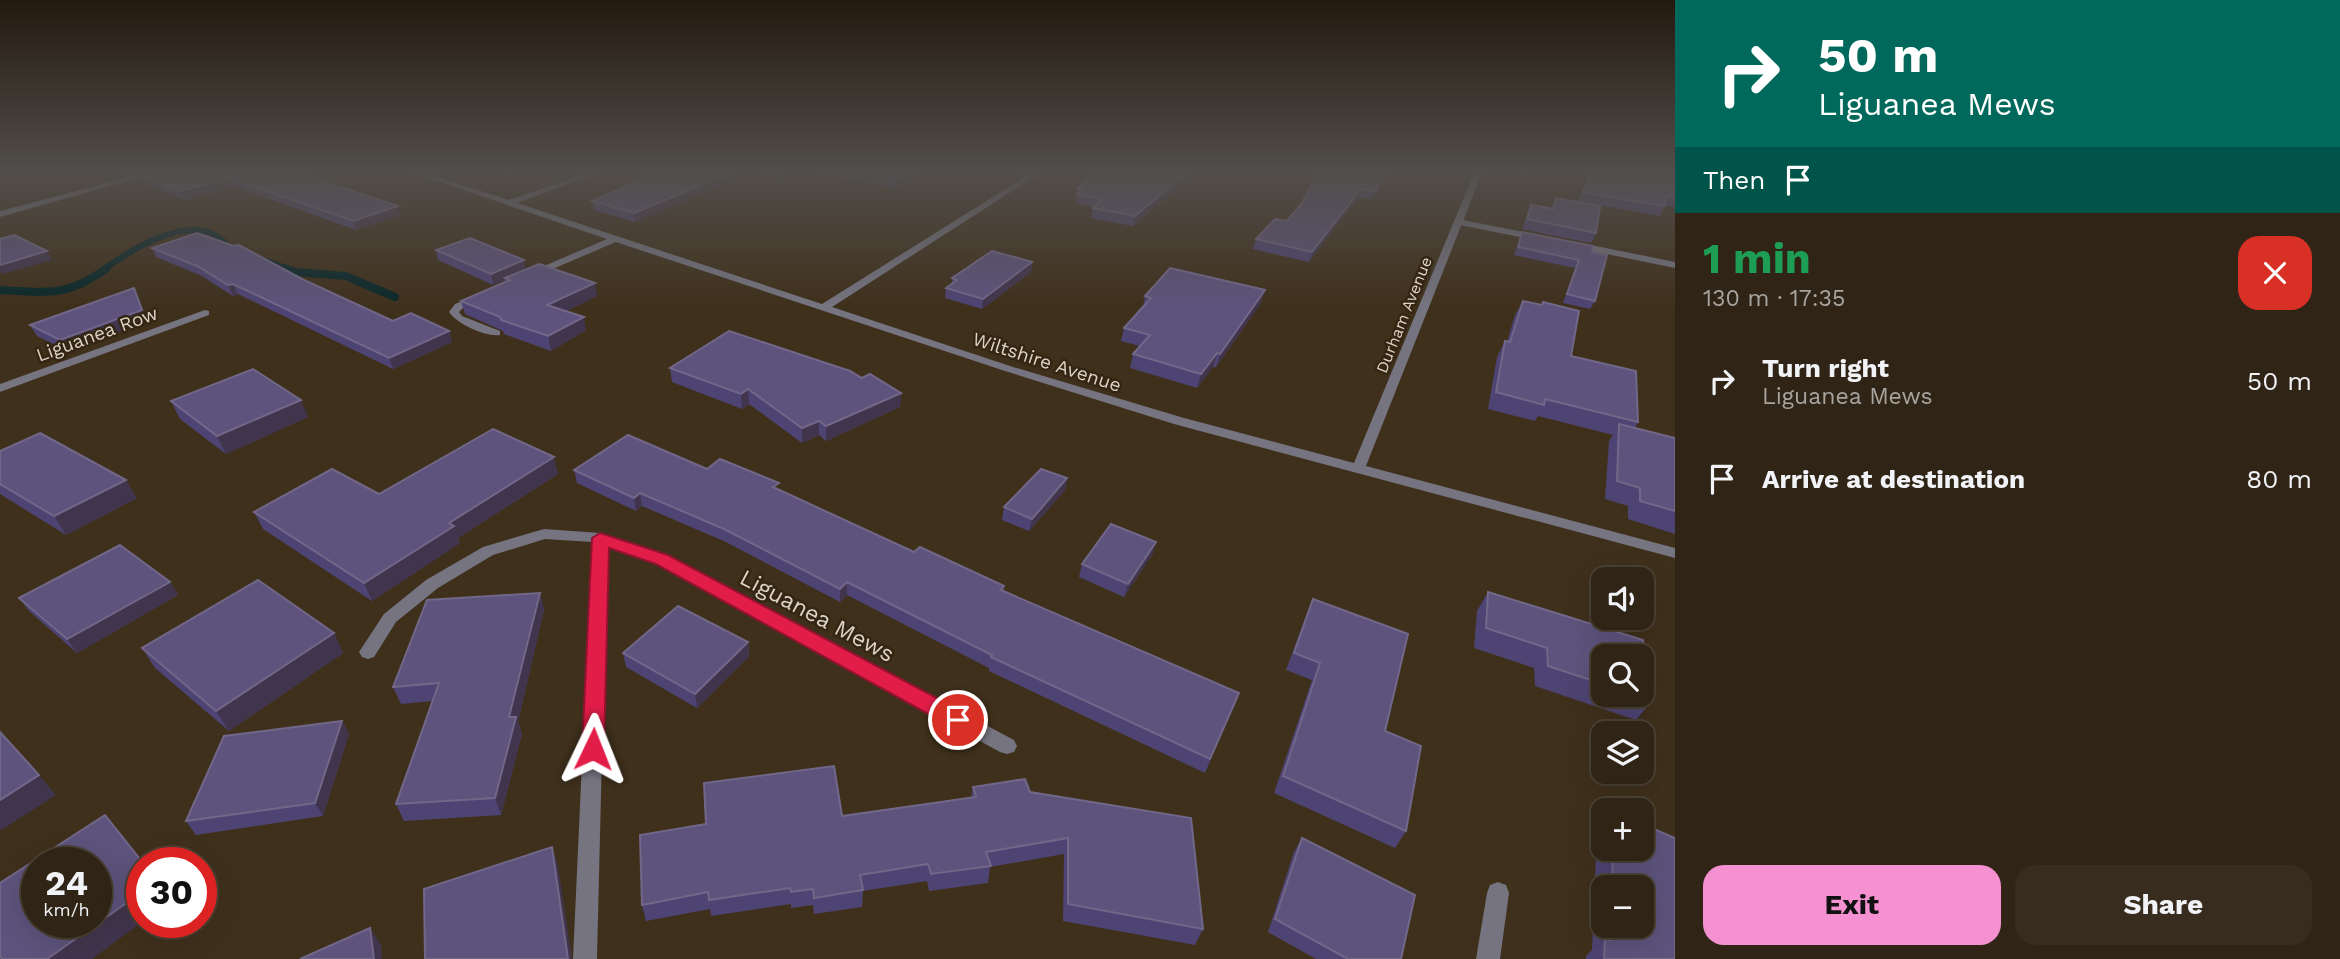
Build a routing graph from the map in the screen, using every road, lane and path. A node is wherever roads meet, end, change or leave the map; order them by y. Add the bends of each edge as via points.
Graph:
1 (555, 218) edge
2 (965, 218) edge
3 (1460, 218) edge
4 (1458, 222) junction
5 (616, 238) junction
6 (1553, 240) edge
7 (1567, 243) edge
8 (1675, 265) edge
9 (519, 280) edge
10 (495, 290) edge
11 (826, 306) junction
12 (205, 313) dead end
13 (496, 333) edge
14 (0, 388) edge
15 (1358, 470) junction
16 (600, 538) junction
17 (1675, 554) edge
18 (368, 652) dead end
19 (1007, 746) dead end
20 (1498, 893) dead end
21 (585, 959) edge
22 (1488, 959) edge

1 - 5 street, Wiltshire Avenue
2 - 11 street
3 - 4 street, Durham Avenue
4 - 6 street
4 - 15 street, Durham Avenue
5 - 9 street
5 - 11 street, Wiltshire Avenue
7 - 8 street
10 - 13 street via 454,312 458,318
11 - 15 street, Wiltshire Avenue via 1006,368
12 - 14 street, Liguanea Row
15 - 17 street, Wiltshire Avenue
16 - 18 street, Liguanea Mews via 544,534 488,551 432,584 390,618
16 - 19 street, Liguanea Mews via 662,560
16 - 21 street
20 - 22 street

